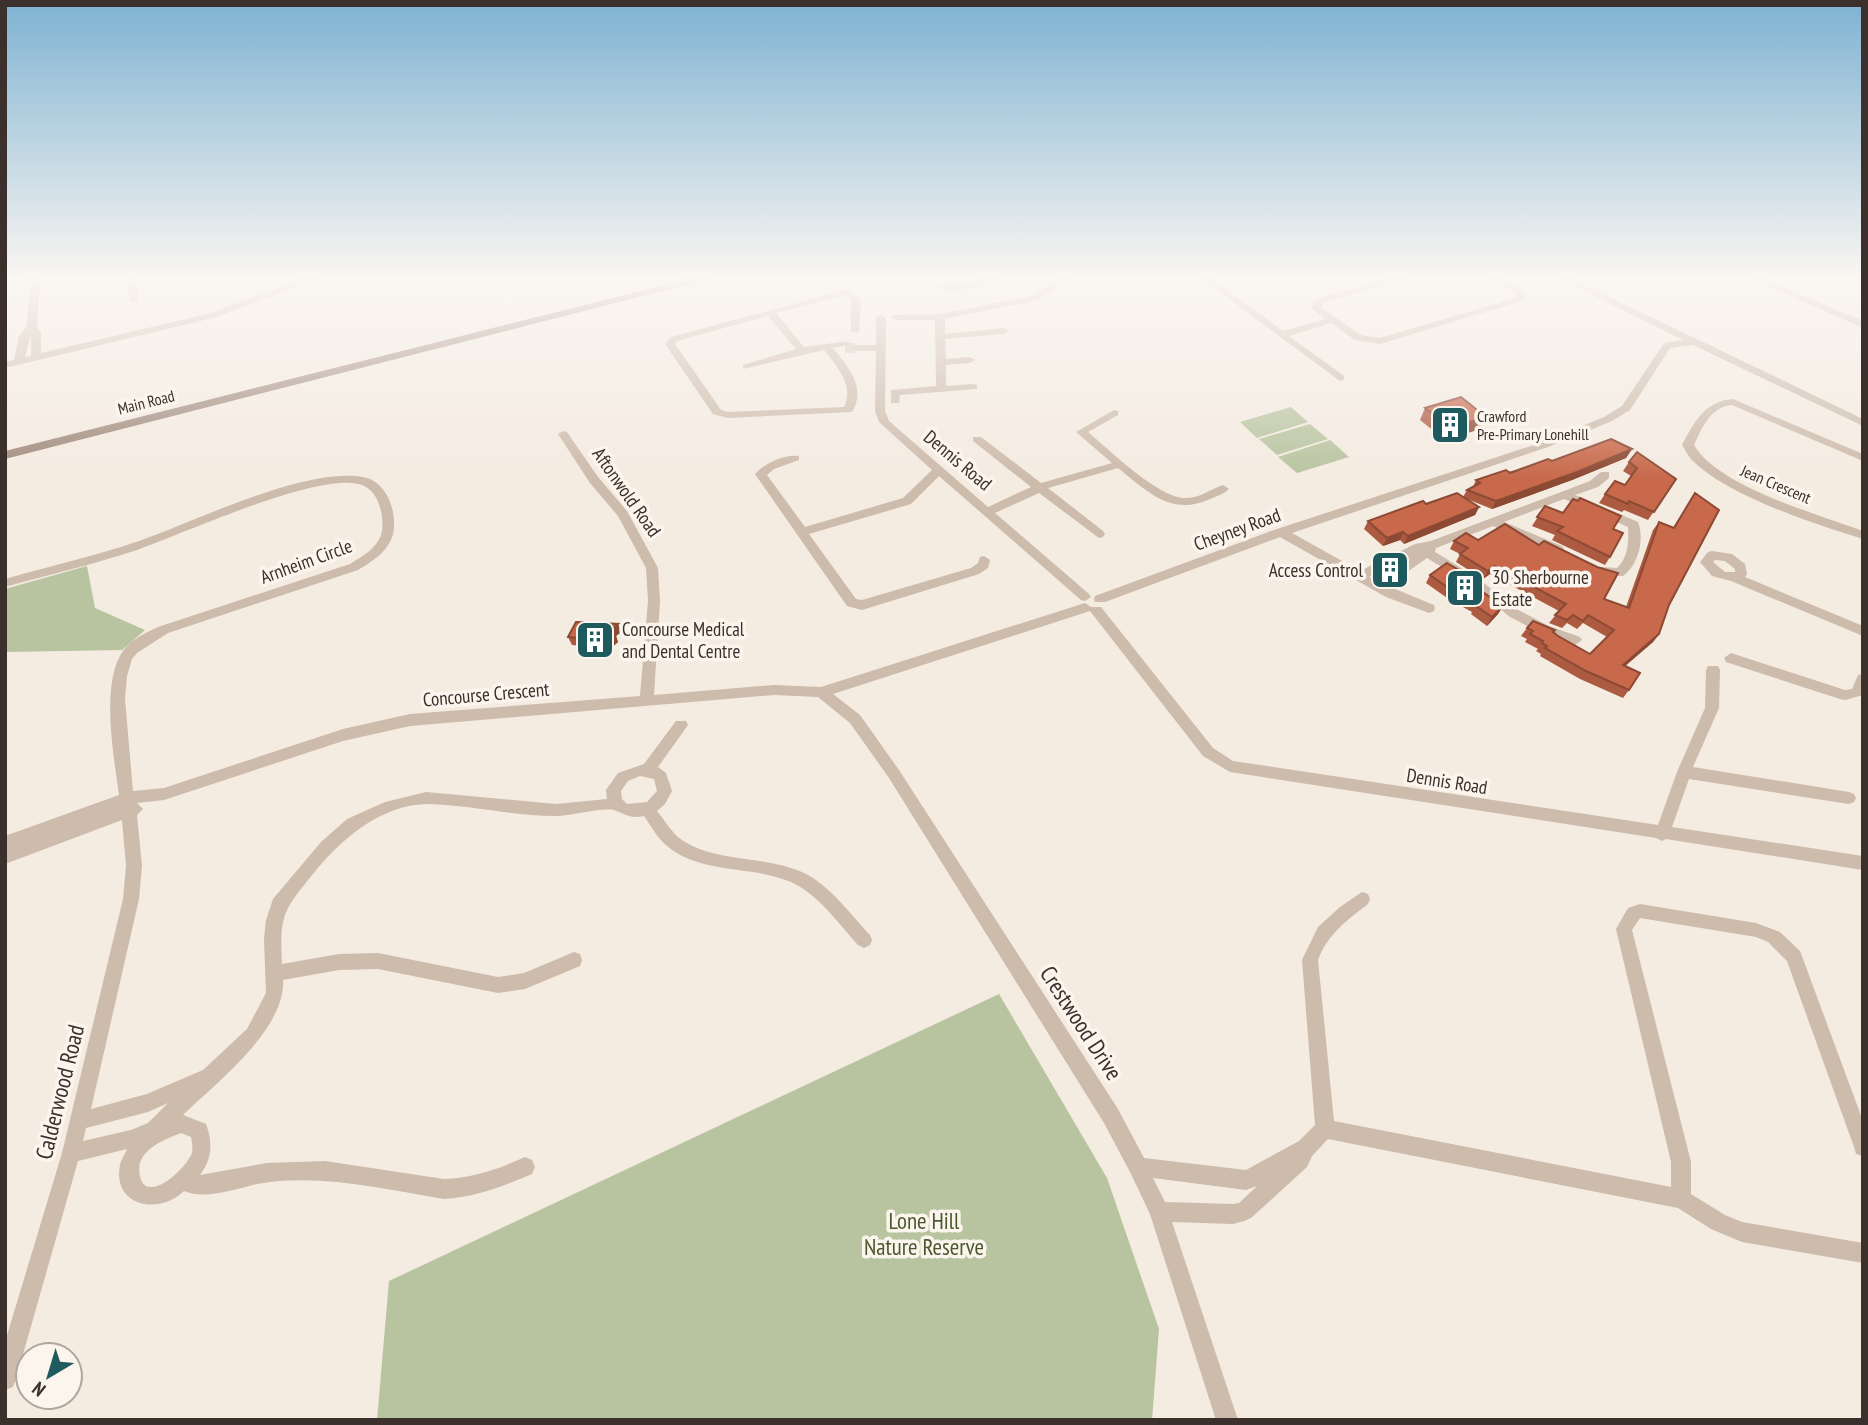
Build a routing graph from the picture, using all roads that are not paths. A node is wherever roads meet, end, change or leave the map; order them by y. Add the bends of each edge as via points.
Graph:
1 (844, 345) edge
2 (880, 345) edge
3 (22, 346) edge
4 (36, 346) edge
5 (88, 346) edge
6 (439, 346) edge
7 (671, 346) edge
8 (798, 346) edge
9 (840, 346) tunnel mouth
10 (940, 346) edge
11 (1297, 346) edge
12 (1667, 346) edge
13 (1699, 346) edge
14 (802, 350) junction
15 (36, 358) junction
16 (970, 360) dead end
17 (19, 362) junction
18 (939, 362) junction
19 (5, 365) edge
20 (747, 367) dead end
21 (1340, 378) dead end
22 (973, 387) dead end
23 (941, 388) junction
24 (895, 401) dead end
25 (1114, 413) dead end
26 (1863, 423) edge
27 (563, 434) dead end
28 (977, 439) dead end
29 (5, 455) edge
30 (795, 458) dead end
31 (1863, 458) edge
32 (1120, 464) junction
33 (939, 469) junction
34 (1605, 475) dead end
35 (1039, 487) junction
36 (1223, 489) dead end
37 (1564, 495) junction
38 (989, 511) junction
39 (1491, 521) junction
40 (802, 532) junction
41 (1281, 533) junction
42 (1099, 534) dead end
43 (1863, 535) edge
44 (1425, 548) junction
45 (1568, 554) edge
46 (984, 560) dead end
47 (1587, 565) edge
48 (1359, 577) junction
49 (1733, 577) dead end
50 (5, 583) edge
51 (1373, 584) junction
52 (1092, 603) junction
53 (1429, 608) dead end
54 (1863, 631) edge
55 (1575, 640) dead end
56 (1731, 658) dead end
57 (1713, 670) dead end
58 (1863, 679) edge
59 (821, 692) junction
60 (647, 700) junction
61 (681, 725) dead end
62 (648, 770) junction
63 (1684, 772) junction
64 (1849, 798) dead end
65 (616, 804) junction
66 (129, 805) junction
67 (647, 809) junction
68 (1662, 834) junction
69 (5, 842) edge
70 (5, 857) edge
71 (1860, 864) edge
72 (1362, 899) dead end
73 (864, 940) dead end
74 (575, 960) dead end
75 (276, 974) junction
76 (210, 1075) junction
77 (79, 1121) junction
78 (1325, 1129) junction
79 (155, 1131) junction
80 (1863, 1147) edge
81 (1305, 1149) junction
82 (71, 1153) junction
83 (525, 1167) dead end
84 (1138, 1167) junction
85 (183, 1181) junction
86 (1681, 1199) junction
87 (1160, 1212) junction
88 (1863, 1253) edge
89 (5, 1379) edge
90 (1227, 1420) edge

1 - 7 street via 853,401 848,410 733,415 717,412
2 - 33 street, Dennis Road via 881,417
3 - 17 street
4 - 15 street
5 - 15 street
6 - 29 main road, Main Road
8 - 14 street
9 - 14 street
10 - 18 street
11 - 21 street
12 - 41 street, Cheyney Road via 1626,408 1608,419
13 - 26 street
14 - 20 street
15 - 17 street
16 - 18 street
17 - 19 street
18 - 23 street
22 - 23 street
23 - 24 street via 895,392
25 - 32 street via 1081,432
27 - 60 street, Aftonwold Road via 623,514 652,568
28 - 35 street
30 - 40 street via 761,474
31 - 43 street, Jean Crescent via 1733,402 1717,405 1703,416 1688,445 1692,455 1741,488
32 - 35 street
32 - 36 street via 1180,502
33 - 38 street, Dennis Road
33 - 40 street via 907,501
34 - 37 street
35 - 38 street
35 - 42 street
37 - 39 street
37 - 47 street via 1634,525 1624,570 1608,574
38 - 52 street, Dennis Road
39 - 44 street
39 - 45 street
40 - 46 street via 856,605 975,571
41 - 48 street
41 - 52 street, Cheyney Road
44 - 48 street
44 - 51 street via 1403,569
44 - 55 street via 1515,614
48 - 51 street
49 - 54 street
50 - 66 street, Arnheim Circle via 139,545 313,484 346,478 365,481 382,497 388,531 383,545 369,558 343,572 181,623 145,639 128,653 117,688
51 - 53 street
52 - 59 street, Cheyney Road
52 - 68 street, Dennis Road via 1208,751 1230,766
56 - 58 street via 1845,695 1857,692
57 - 63 street via 1712,708
59 - 60 street, Concourse Crescent via 774,690
59 - 84 street, Crestwood Drive via 855,719 894,774 1111,1116
60 - 66 street, Concourse Crescent via 410,720 343,735
61 - 62 street
62 - 65 street via 631,772 617,783 613,790
62 - 67 street via 662,777 664,791
63 - 64 street
63 - 68 street
65 - 67 street via 629,811
65 - 75 street via 556,810 426,798 368,816 341,832 279,904 272,939
66 - 69 street, Concourse Crescent
66 - 70 street, Concourse Crescent
66 - 77 street, Calderwood Road via 135,865 131,899
67 - 73 street via 670,840 686,851 800,878
68 - 71 street, Dennis Road
72 - 78 street via 1326,927 1310,960
74 - 75 street via 525,981 498,985 368,960
75 - 76 street via 275,994 264,1019 241,1048
76 - 77 street via 148,1103
76 - 79 street
77 - 82 street, Calderwood Road
78 - 81 street
78 - 86 street
79 - 82 street
79 - 85 street via 181,1124 198,1132 202,1151
79 - 85 street via 128,1167 132,1189 152,1196
80 - 86 street via 1794,956 1784,944 1756,930 1640,911 1624,929 1678,1151
81 - 84 street via 1246,1180
81 - 87 street via 1300,1160 1244,1211
82 - 89 street, Calderwood Road
83 - 85 street via 464,1189 325,1171 267,1173 203,1185
84 - 87 street, Crestwood Drive
86 - 88 street via 1742,1232
87 - 90 street, Crestwood Drive

